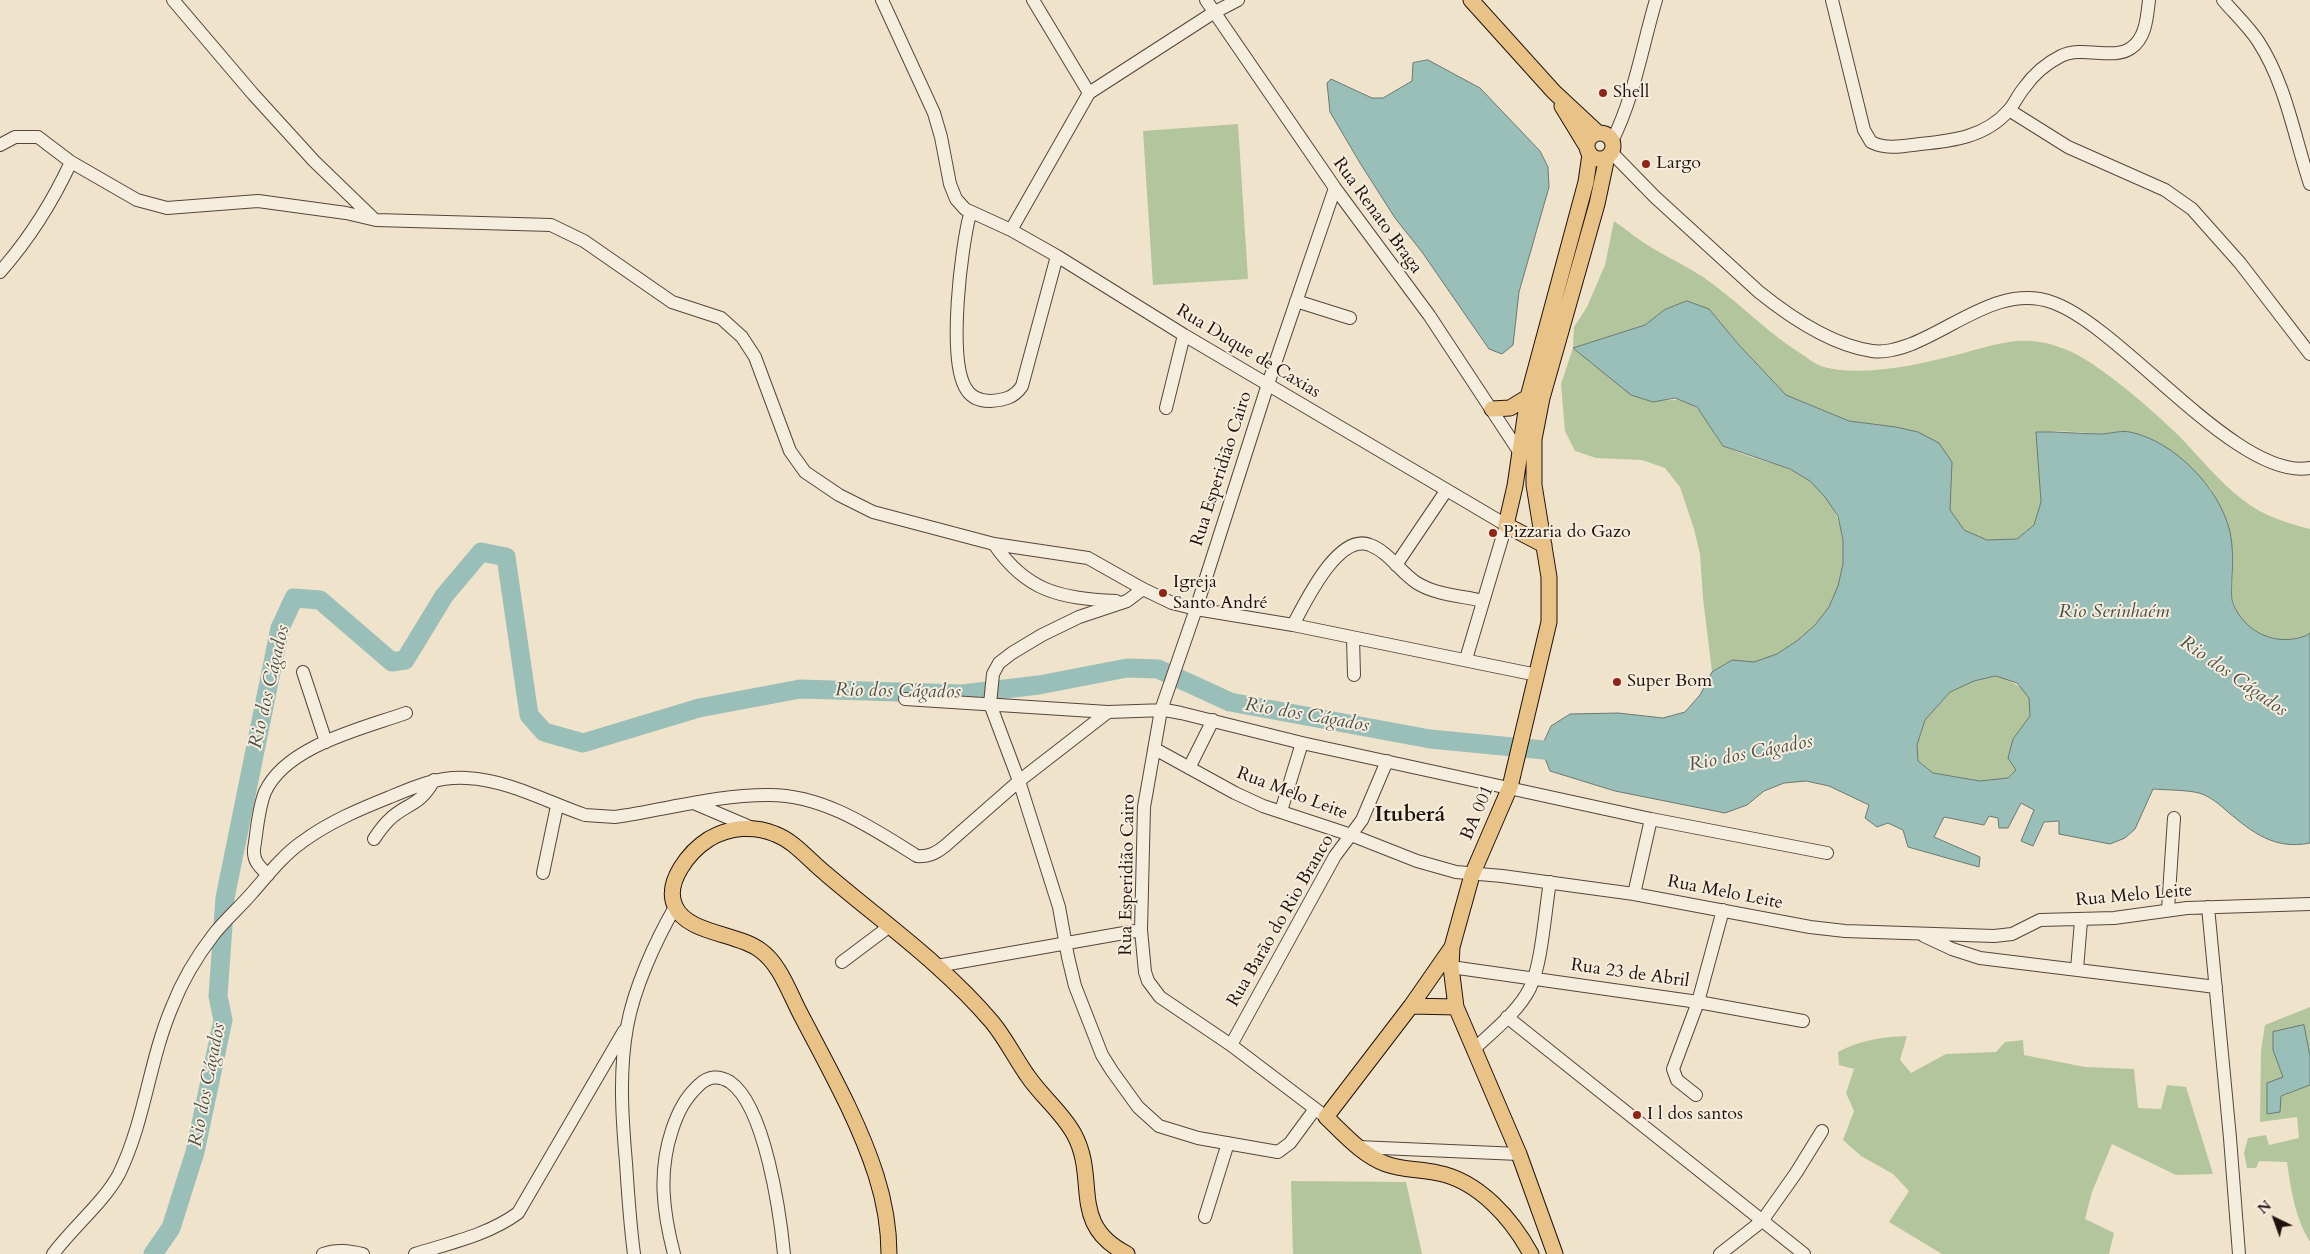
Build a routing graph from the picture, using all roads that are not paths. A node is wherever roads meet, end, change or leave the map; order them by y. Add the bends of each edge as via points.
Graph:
1 (173, 0) edge
2 (882, 0) edge
3 (1033, 0) edge
4 (1206, 0) edge
5 (1238, 0) edge
6 (1471, 0) edge
7 (1832, 0) edge
8 (2149, 0) edge
9 (2223, 0) edge
10 (1657, 2) edge
11 (1213, 12) junction
12 (1554, 92) junction
13 (1089, 93) junction
14 (2009, 110) junction
15 (1598, 133) junction
16 (0, 145) edge
17 (1588, 150) junction
18 (1610, 150) junction
19 (71, 162) junction
20 (2310, 184) edge
21 (1335, 188) junction
22 (970, 214) junction
23 (376, 220) junction
24 (1011, 230) junction
25 (1057, 256) junction
26 (0, 272) edge
27 (1296, 301) junction
28 (1350, 318) dead end
29 (1184, 334) junction
30 (2310, 354) edge
31 (1268, 384) junction
32 (1528, 397) junction
33 (1166, 408) dead end
34 (1492, 409) junction
35 (1520, 453) junction
36 (2310, 468) edge
37 (1446, 491) junction
38 (1506, 525) junction
39 (994, 544) junction
40 (1544, 545) junction
41 (1396, 565) junction
42 (1143, 589) junction
43 (1127, 601) junction
44 (1484, 601) junction
45 (1194, 614) junction
46 (1293, 625) junction
47 (1353, 638) junction
48 (1466, 659) junction
49 (303, 672) dead end
50 (1354, 675) dead end
51 (1537, 675) junction
52 (905, 699) dead end
53 (990, 701) junction
54 (1161, 710) junction
55 (1108, 712) junction
56 (406, 713) dead end
57 (1213, 720) junction
58 (326, 742) junction
59 (1302, 743) junction
60 (1155, 749) junction
61 (1387, 761) junction
62 (1189, 768) junction
63 (434, 780) junction
64 (1019, 782) junction
65 (1510, 783) junction
66 (696, 804) junction
67 (557, 806) junction
68 (1281, 811) junction
69 (2174, 818) dead end
70 (1651, 819) junction
71 (750, 827) junction
72 (1351, 835) junction
73 (374, 840) dead end
74 (1827, 854) dead end
75 (543, 873) dead end
76 (268, 875) junction
77 (1472, 875) junction
78 (1550, 882) junction
79 (1634, 894) junction
80 (2310, 904) edge
81 (675, 907) junction
82 (2208, 907) junction
83 (2168, 909) junction
84 (1723, 910) junction
85 (2081, 921) junction
86 (890, 926) junction
87 (1141, 930) junction
88 (1919, 934) junction
89 (1066, 944) junction
90 (1452, 947) junction
91 (842, 962) dead end
92 (937, 966) junction
93 (1451, 966) junction
94 (2077, 969) junction
95 (1534, 978) junction
96 (2216, 987) junction
97 (1698, 1002) junction
98 (1411, 1006) junction
99 (1456, 1007) junction
100 (1507, 1017) junction
101 (1804, 1021) dead end
102 (627, 1025) junction
103 (1232, 1045) junction
104 (1473, 1050) junction
105 (1696, 1095) dead end
106 (1321, 1113) junction
107 (1822, 1131) dead end
108 (1228, 1143) junction
109 (1358, 1147) junction
110 (1519, 1154) junction
111 (1205, 1217) dead end
112 (1762, 1221) junction
113 (53, 1254) edge
114 (323, 1254) edge
115 (363, 1254) edge
116 (414, 1254) edge
117 (634, 1254) edge
118 (674, 1254) edge
119 (784, 1254) edge
120 (889, 1254) edge
121 (1127, 1254) edge
122 (1530, 1254) edge
123 (1555, 1254) edge
124 (1720, 1254) edge
125 (1804, 1254) edge
126 (2239, 1254) edge

1 - 23 street via 308,155
2 - 22 street via 934,113 956,199
3 - 13 street
4 - 11 street, Rua Renato Braga
5 - 11 street
6 - 12 main road
7 - 14 street via 1862,122 1871,142 1888,148 1954,140 1971,136
8 - 14 street via 2142,36 2131,48 2118,53 2072,51 2060,57 2035,75
9 - 20 street via 2257,39 2272,67
10 - 18 street
11 - 13 street
11 - 21 street, Rua Renato Braga
12 - 15 main road
12 - 17 main road
13 - 24 street
14 - 30 street via 2068,147 2165,190 2192,209 2240,263
15 - 17 main road via 1589,140
15 - 18 main road via 1608,137
16 - 19 street via 15,137 38,138
17 - 18 main road via 1596,158
17 - 32 main road via 1586,182
18 - 36 street via 1654,197 1759,292 1823,334 1873,352 1893,350 1920,341 1980,310 2013,299 2033,297 2052,302 2068,309 2103,334 2230,438 2258,456 2291,468
18 - 40 main road, BA 001 via 1542,398 1534,439 1534,485
19 - 23 street via 138,200 167,208 258,201
19 - 26 street via 40,221
21 - 27 street, Rua Esperidião Cairo
21 - 34 street, Rua Renato Braga via 1429,315
22 - 24 street, Rua Duque de Caxias
22 - 25 street via 962,249 958,350 961,378 974,398 988,401 1012,397 1022,386
23 - 39 street via 551,226 584,241 672,302 721,318 742,337 755,356 790,451 805,472 839,495 873,512
24 - 25 street, Rua Duque de Caxias
25 - 29 street, Rua Duque de Caxias
27 - 28 street
27 - 31 street, Rua Esperidião Cairo
29 - 31 street, Rua Duque de Caxias
29 - 33 street
31 - 37 street, Rua Duque de Caxias
31 - 45 street, Rua Esperidião Cairo
32 - 34 main road via 1510,408
32 - 35 main road
34 - 35 street, Rua Renato Braga
35 - 38 main road
37 - 38 street, Rua Duque de Caxias
37 - 41 street
38 - 40 main road
38 - 44 street
39 - 42 street via 1088,558
39 - 43 street via 1018,573 1036,586 1090,600
40 - 51 main road, BA 001 via 1550,598 1549,622
41 - 44 street via 1425,587
41 - 46 street via 1368,544 1350,548 1329,565
42 - 43 street
42 - 45 street
43 - 53 street via 1099,609 1042,635 1012,653 999,663 993,674
44 - 48 street
45 - 46 street
45 - 54 street, Rua Esperidião Cairo
46 - 47 street
47 - 48 street
47 - 50 street
48 - 51 street
49 - 58 street
51 - 65 main road, BA 001
52 - 53 street
53 - 55 street
53 - 64 street
54 - 55 street
54 - 57 street
54 - 60 street, Rua Esperidião Cairo
55 - 64 street
56 - 58 street
57 - 59 street
57 - 62 street
58 - 76 street via 282,768 264,794 253,857
59 - 61 street
59 - 68 street
60 - 62 street, Rua Melo Leite
60 - 87 street, Rua Esperidião Cairo via 1144,808
61 - 65 street
61 - 72 street, Rua Barão do Rio Branco via 1367,811
62 - 68 street, Rua Melo Leite via 1236,794
63 - 67 street via 468,778 488,781
63 - 73 street via 427,793 389,820
63 - 76 street via 340,818 299,843
64 - 66 street via 945,846 926,857 917,856 861,821 802,800 767,795
64 - 89 street via 1059,907
65 - 70 street
65 - 77 main road, BA 001
66 - 67 street via 615,817 585,815
66 - 71 street
67 - 75 street
68 - 72 street, Rua Melo Leite
69 - 83 street
70 - 74 street
70 - 79 street
71 - 81 main road via 718,834 691,853 673,888
71 - 86 main road via 783,837
72 - 77 street, Rua Melo Leite via 1417,861
72 - 103 street, Rua Barão do Rio Branco via 1335,856
76 - 113 street via 214,934 194,962 162,1033 137,1129 118,1175
77 - 78 street, Rua Melo Leite
77 - 90 main road, BA 001
78 - 79 street, Rua Melo Leite
78 - 95 street
79 - 84 street, Rua Melo Leite
80 - 82 street, Rua Melo Leite
81 - 102 street via 651,955
81 - 120 main road via 699,926 761,950 778,970 867,1150 887,1220
82 - 83 street, Rua Melo Leite
82 - 96 street
83 - 85 street, Rua Melo Leite
84 - 88 street, Rua Melo Leite via 1810,927
84 - 97 street
85 - 88 street, Rua Melo Leite via 2040,920 2006,935
85 - 94 street
86 - 91 street
86 - 92 main road
87 - 89 street
87 - 103 street, Rua Esperidião Cairo via 1145,972 1153,989 1172,1006
88 - 94 street via 1952,950 1980,958
89 - 92 street
89 - 108 street via 1075,986 1102,1055 1138,1107 1159,1126
90 - 93 main road
90 - 98 main road
92 - 121 main road via 992,1022 1027,1075 1066,1122 1081,1151 1090,1214 1096,1228 1105,1241
93 - 95 street, Rua 23 de Abril
93 - 99 main road
94 - 96 street
95 - 97 street, Rua 23 de Abril
95 - 100 street via 1526,994
96 - 126 street
97 - 101 street, Rua 23 de Abril
97 - 105 street via 1673,1069 1677,1080
98 - 99 main road
98 - 106 main road
99 - 104 main road
100 - 104 street
100 - 112 street
102 - 116 street via 518,1213 479,1234
102 - 117 street via 622,1060 622,1103
103 - 106 street, Rua Esperidião Cairo
104 - 110 main road
106 - 108 street via 1278,1152
106 - 109 main road
107 - 112 street
108 - 111 street
109 - 110 street
109 - 122 main road via 1386,1164 1440,1173 1466,1184 1499,1210
110 - 123 main road
112 - 124 street
112 - 125 street
114 - 115 street via 346,1250
118 - 119 street via 663,1187 666,1148 685,1100 702,1082 714,1077 735,1087 759,1130 774,1187

